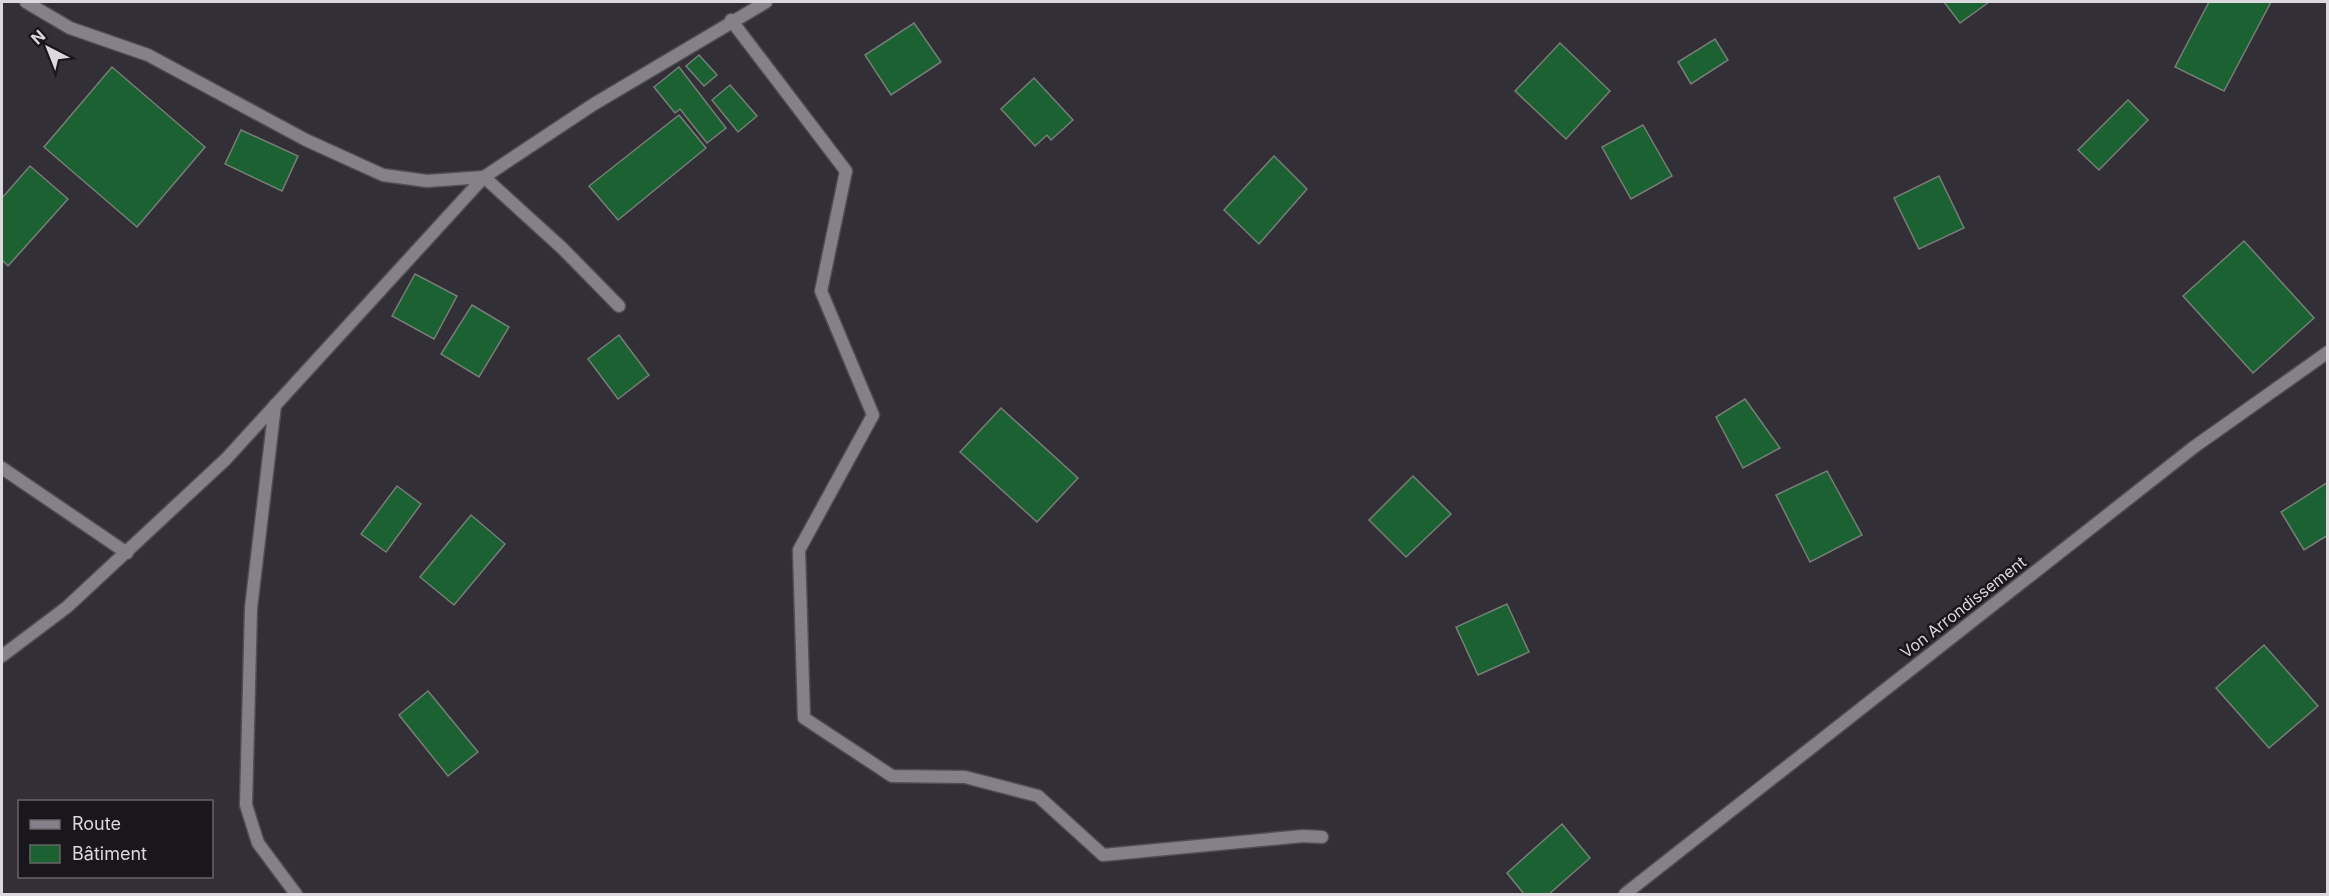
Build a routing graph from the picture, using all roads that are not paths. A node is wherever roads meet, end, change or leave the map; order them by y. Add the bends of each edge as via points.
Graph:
1 (26, 2) edge
2 (766, 2) edge
3 (731, 20) junction
4 (484, 177) junction
5 (619, 306) dead end
6 (2328, 352) edge
7 (275, 405) junction
8 (2, 468) edge
9 (128, 553) junction
10 (2, 656) edge
11 (1322, 837) dead end
12 (296, 894) edge
13 (1625, 894) edge

1 - 4 street via 70,28 148,55 306,140 383,175 427,181
2 - 3 street
3 - 4 street
3 - 11 street via 846,171 820,291 873,416 799,550 804,718 892,776 965,777 1038,796 1103,855
4 - 5 street
4 - 7 street
6 - 13 street, Von Arrondissement via 2194,447
7 - 9 street via 226,459
7 - 12 street via 251,608 246,805 258,843
8 - 9 street
9 - 10 street via 67,608

